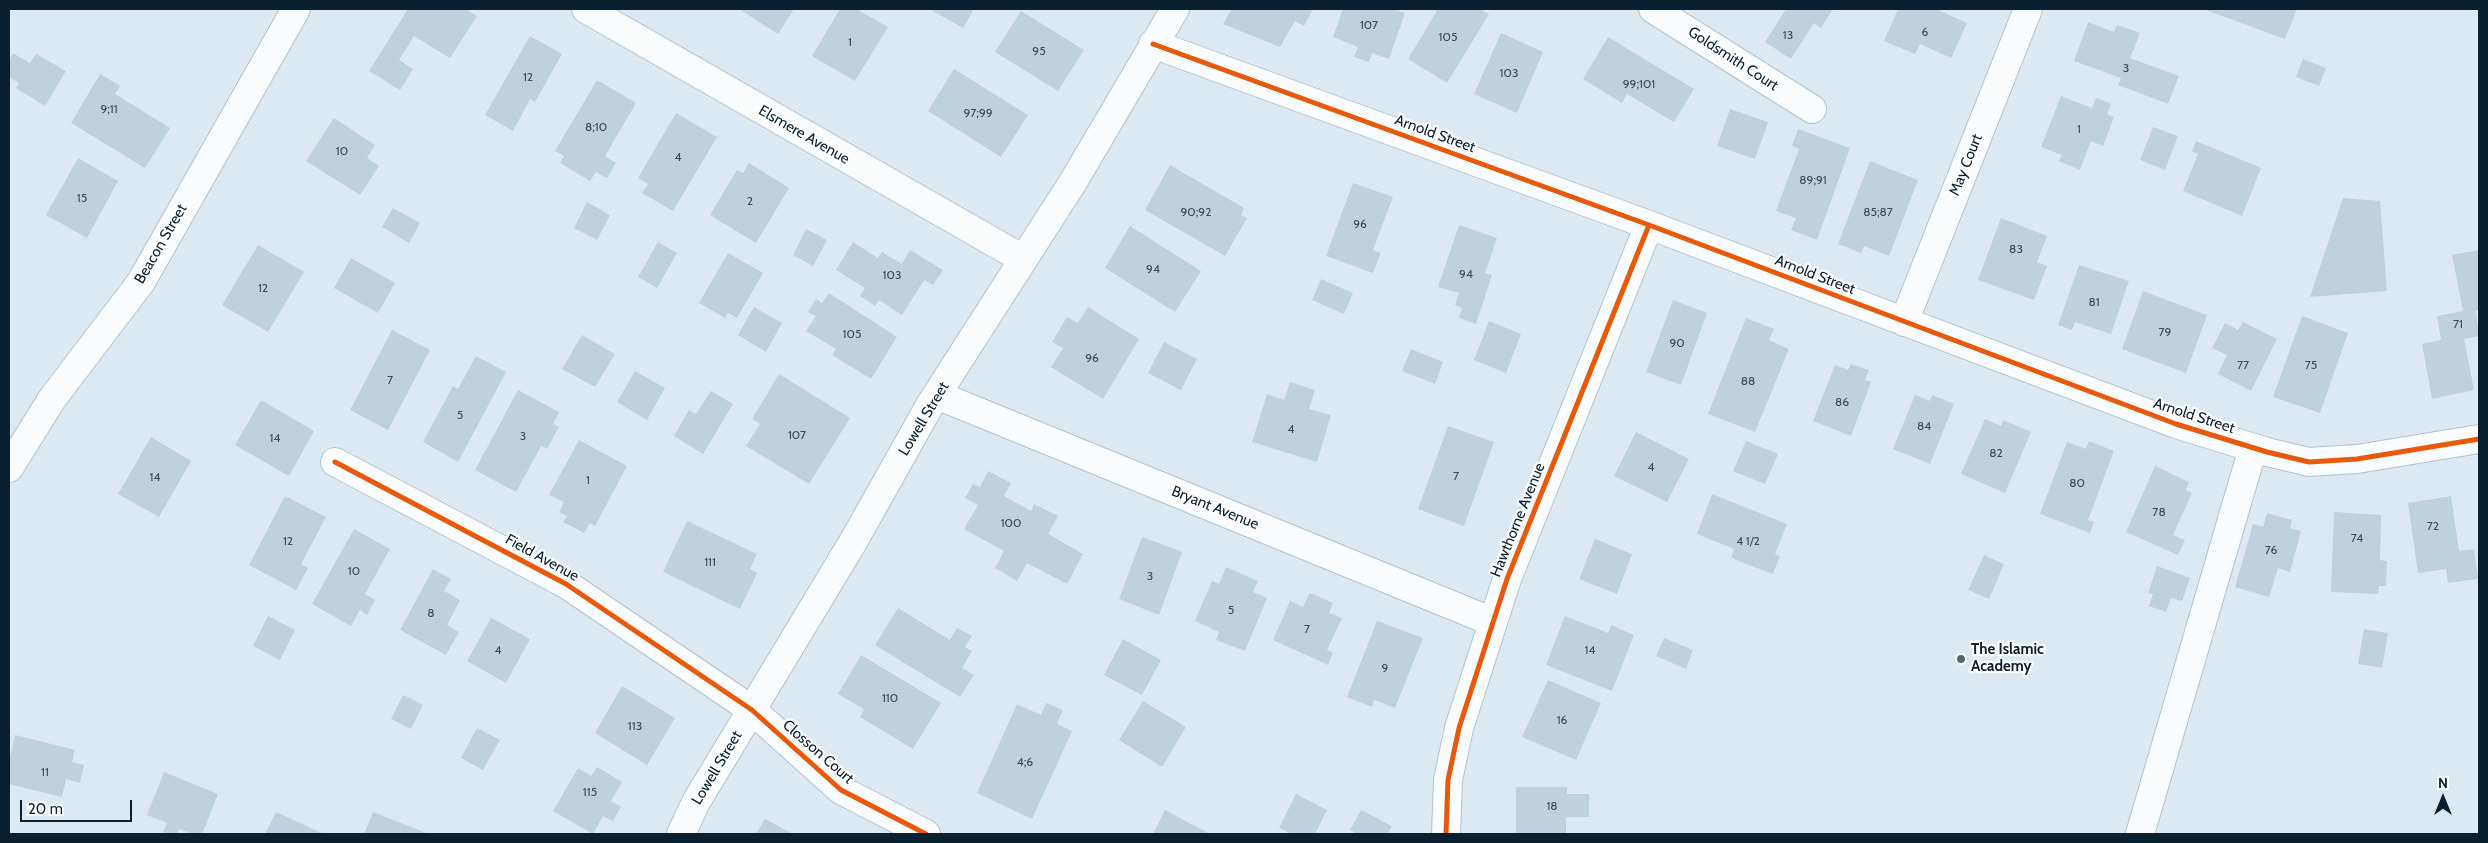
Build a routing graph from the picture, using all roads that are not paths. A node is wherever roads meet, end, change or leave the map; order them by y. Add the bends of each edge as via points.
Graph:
1 (296, 9) edge
2 (586, 9) edge
3 (1175, 9) edge
4 (1654, 9) edge
5 (2028, 9) edge
6 (1154, 44) junction
7 (1812, 110) dead end
8 (1649, 225) junction
9 (1023, 259) junction
10 (1904, 322) junction
11 (937, 396) junction
12 (2479, 439) edge
13 (2253, 448) junction
14 (335, 462) dead end
15 (9, 468) edge
16 (1493, 622) junction
17 (752, 710) junction
18 (681, 834) edge
19 (926, 834) edge
20 (1446, 834) edge
21 (2140, 834) edge

1 - 15 street, Beacon Street via 141,282 52,399
2 - 9 street, Elsmere Avenue
3 - 6 street, Lowell Street
4 - 7 street, Goldsmith Court
5 - 10 street, May Court
6 - 8 street, Arnold Street
6 - 9 street, Lowell Street via 1073,182
8 - 10 street, Arnold Street
8 - 16 street, Hawthorne Avenue via 1507,579
9 - 11 street, Lowell Street
10 - 13 street, Arnold Street via 2176,424
11 - 16 street, Bryant Avenue
11 - 17 street, Lowell Street
12 - 13 street, Arnold Street via 2357,459 2309,462
13 - 21 street
14 - 17 street, Field Avenue via 566,584
16 - 20 street, Hawthorne Avenue via 1459,728 1448,780
17 - 18 street, Lowell Street via 696,802
17 - 19 street, Closson Court via 841,790

